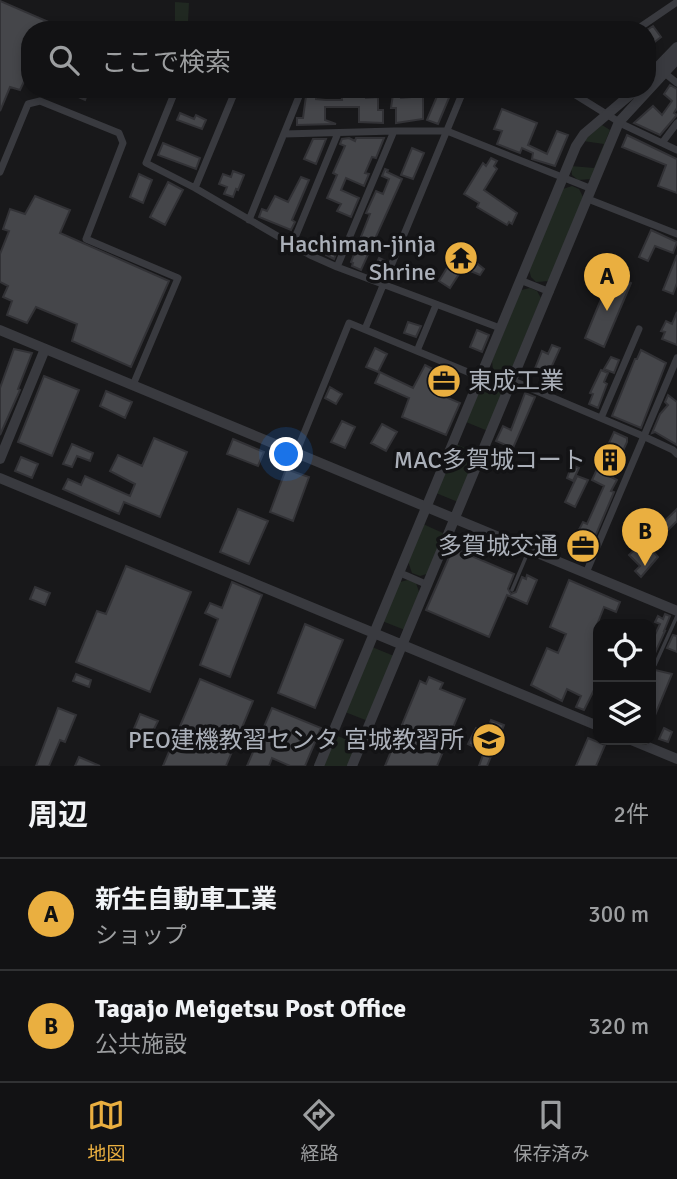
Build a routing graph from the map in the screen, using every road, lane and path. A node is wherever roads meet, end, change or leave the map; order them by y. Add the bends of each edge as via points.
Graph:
1 (677, 2) edge
2 (649, 21) edge
3 (677, 47) edge
4 (677, 59) edge
5 (661, 70) junction
6 (656, 73) edge
7 (656, 76) edge
8 (677, 83) edge
9 (172, 98) edge
10 (232, 98) edge
11 (299, 98) edge
12 (460, 98) edge
13 (580, 98) edge
14 (627, 98) edge
15 (638, 98) edge
16 (607, 115) junction
17 (619, 122) junction
18 (677, 123) edge
19 (394, 131) junction
20 (447, 131) junction
21 (338, 133) junction
22 (285, 134) junction
23 (662, 143) junction
24 (677, 150) edge
25 (0, 172) edge
26 (562, 178) junction
27 (195, 188) junction
28 (590, 194) junction
29 (249, 220) junction
30 (677, 234) edge
31 (292, 245) junction
32 (337, 267) junction
33 (520, 280) junction
34 (383, 285) junction
35 (550, 292) junction
36 (436, 305) junction
37 (500, 328) junction
38 (365, 329) junction
39 (639, 329) dead end
40 (0, 330) edge
41 (45, 349) junction
42 (417, 351) junction
43 (677, 358) edge
44 (481, 376) junction
45 (513, 381) junction
46 (133, 385) junction
47 (601, 418) junction
48 (643, 436) junction
49 (296, 453) junction
50 (677, 454) edge
51 (0, 459) edge
52 (0, 478) edge
53 (425, 507) junction
54 (455, 519) junction
55 (529, 550) junction
56 (398, 572) junction
57 (586, 573) junction
58 (428, 585) junction
59 (512, 590) dead end
60 (677, 613) edge
61 (374, 632) junction
62 (403, 644) junction
63 (656, 663) edge
64 (593, 724) edge
65 (643, 745) edge
66 (677, 759) edge
67 (319, 766) edge
68 (352, 766) edge

1 - 2 street
3 - 5 street
4 - 5 street
5 - 6 street
5 - 7 street
5 - 8 street
9 - 27 street via 146,163
10 - 27 street
11 - 22 street
12 - 20 street
13 - 16 street
14 - 16 street
15 - 17 street
16 - 17 street
16 - 26 street via 584,134
17 - 23 street
17 - 28 street
18 - 23 street
19 - 20 street
19 - 21 street
19 - 32 street
20 - 26 street
20 - 34 street
21 - 22 street
21 - 31 street
22 - 29 street
23 - 24 street
25 - 46 street via 28,104 40,101 119,133 123,143 86,239 178,278
26 - 28 street
26 - 33 street
27 - 29 street
28 - 30 street
28 - 35 street
29 - 31 street
31 - 32 street
32 - 34 street
33 - 35 street
33 - 37 street
34 - 36 street
34 - 38 street
35 - 45 street
36 - 37 street
36 - 42 street
37 - 44 street
38 - 42 street
38 - 49 street via 349,323
39 - 47 street
40 - 41 street
41 - 46 street
41 - 51 street
42 - 44 street
43 - 48 street
44 - 45 street
44 - 53 street
45 - 47 street
45 - 54 street
46 - 49 street
47 - 48 street
48 - 50 street
48 - 57 street
49 - 53 street
52 - 61 street
53 - 54 street
53 - 56 street
54 - 55 street
54 - 58 street
55 - 57 street
55 - 59 lane
56 - 58 street
56 - 61 street
57 - 60 street
58 - 62 street
60 - 63 lane
61 - 62 street
61 - 67 street
62 - 64 street
62 - 68 street
65 - 66 street

